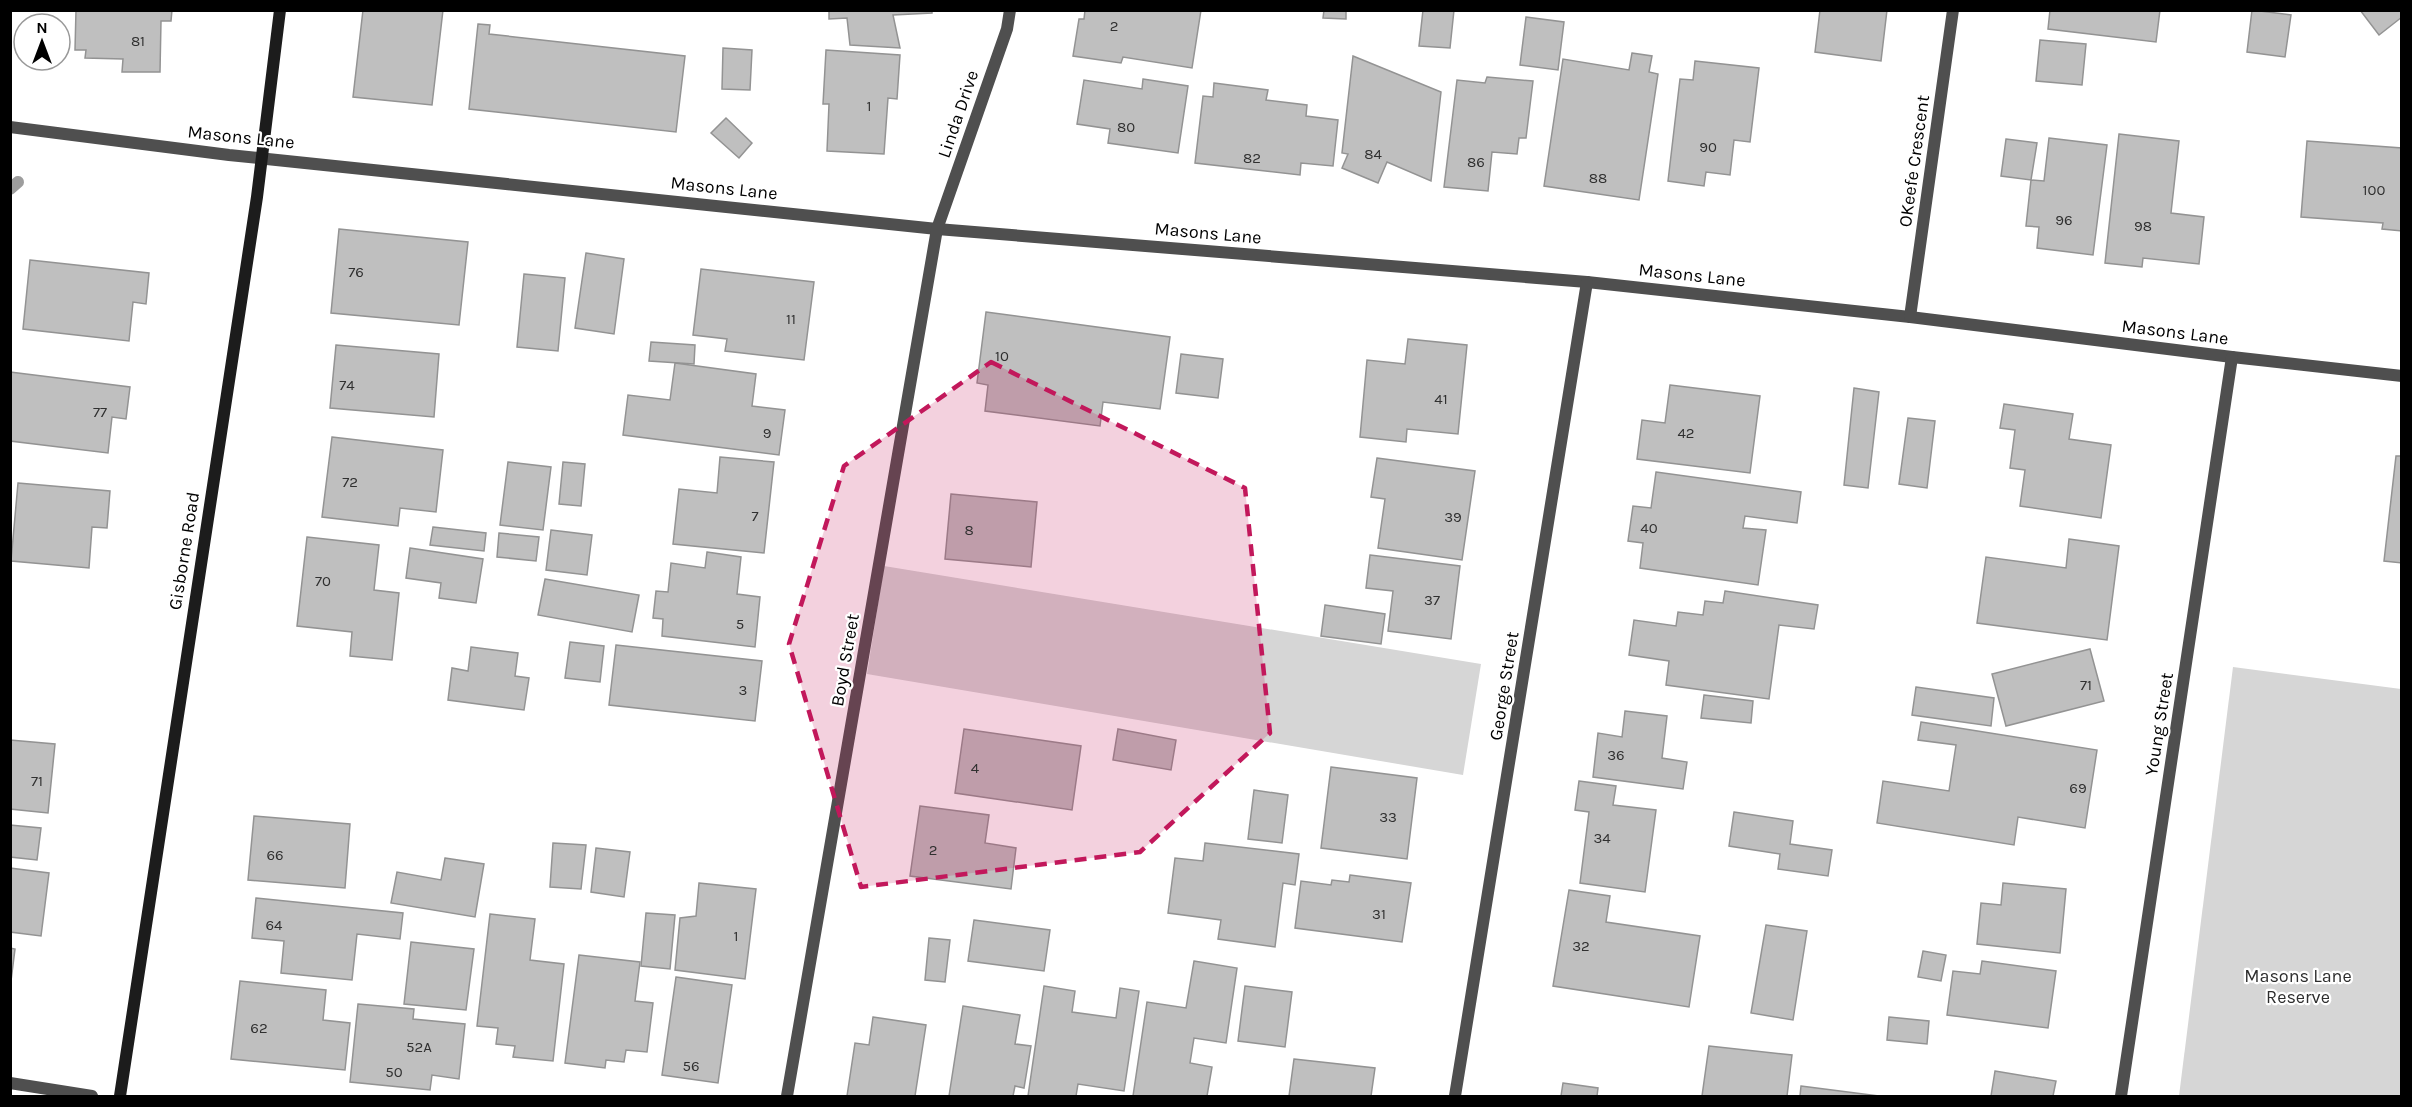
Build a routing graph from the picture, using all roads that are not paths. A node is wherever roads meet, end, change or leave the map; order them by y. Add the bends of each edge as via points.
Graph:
1 (280, 10) edge
2 (1010, 10) edge
3 (1953, 10) edge
4 (10, 127) edge
5 (261, 158) junction
6 (937, 229) junction
7 (1587, 282) junction
8 (1910, 317) junction
9 (2232, 357) junction
10 (2402, 376) edge
11 (10, 1083) edge
12 (92, 1096) edge
13 (120, 1096) edge
14 (787, 1096) edge
15 (1455, 1096) edge
16 (2121, 1096) edge

1 - 5 main road, Gisborne Road
2 - 6 street, Linda Drive via 1007,29
3 - 8 street, OKeefe Crescent
4 - 5 street, Masons Lane
5 - 6 street, Masons Lane
5 - 13 main road, Gisborne Road
6 - 7 street, Masons Lane
6 - 14 street, Boyd Street
7 - 8 street, Masons Lane
7 - 15 street, George Street
8 - 9 street, Masons Lane
9 - 10 street, Masons Lane
9 - 16 street, Young Street
11 - 12 street

